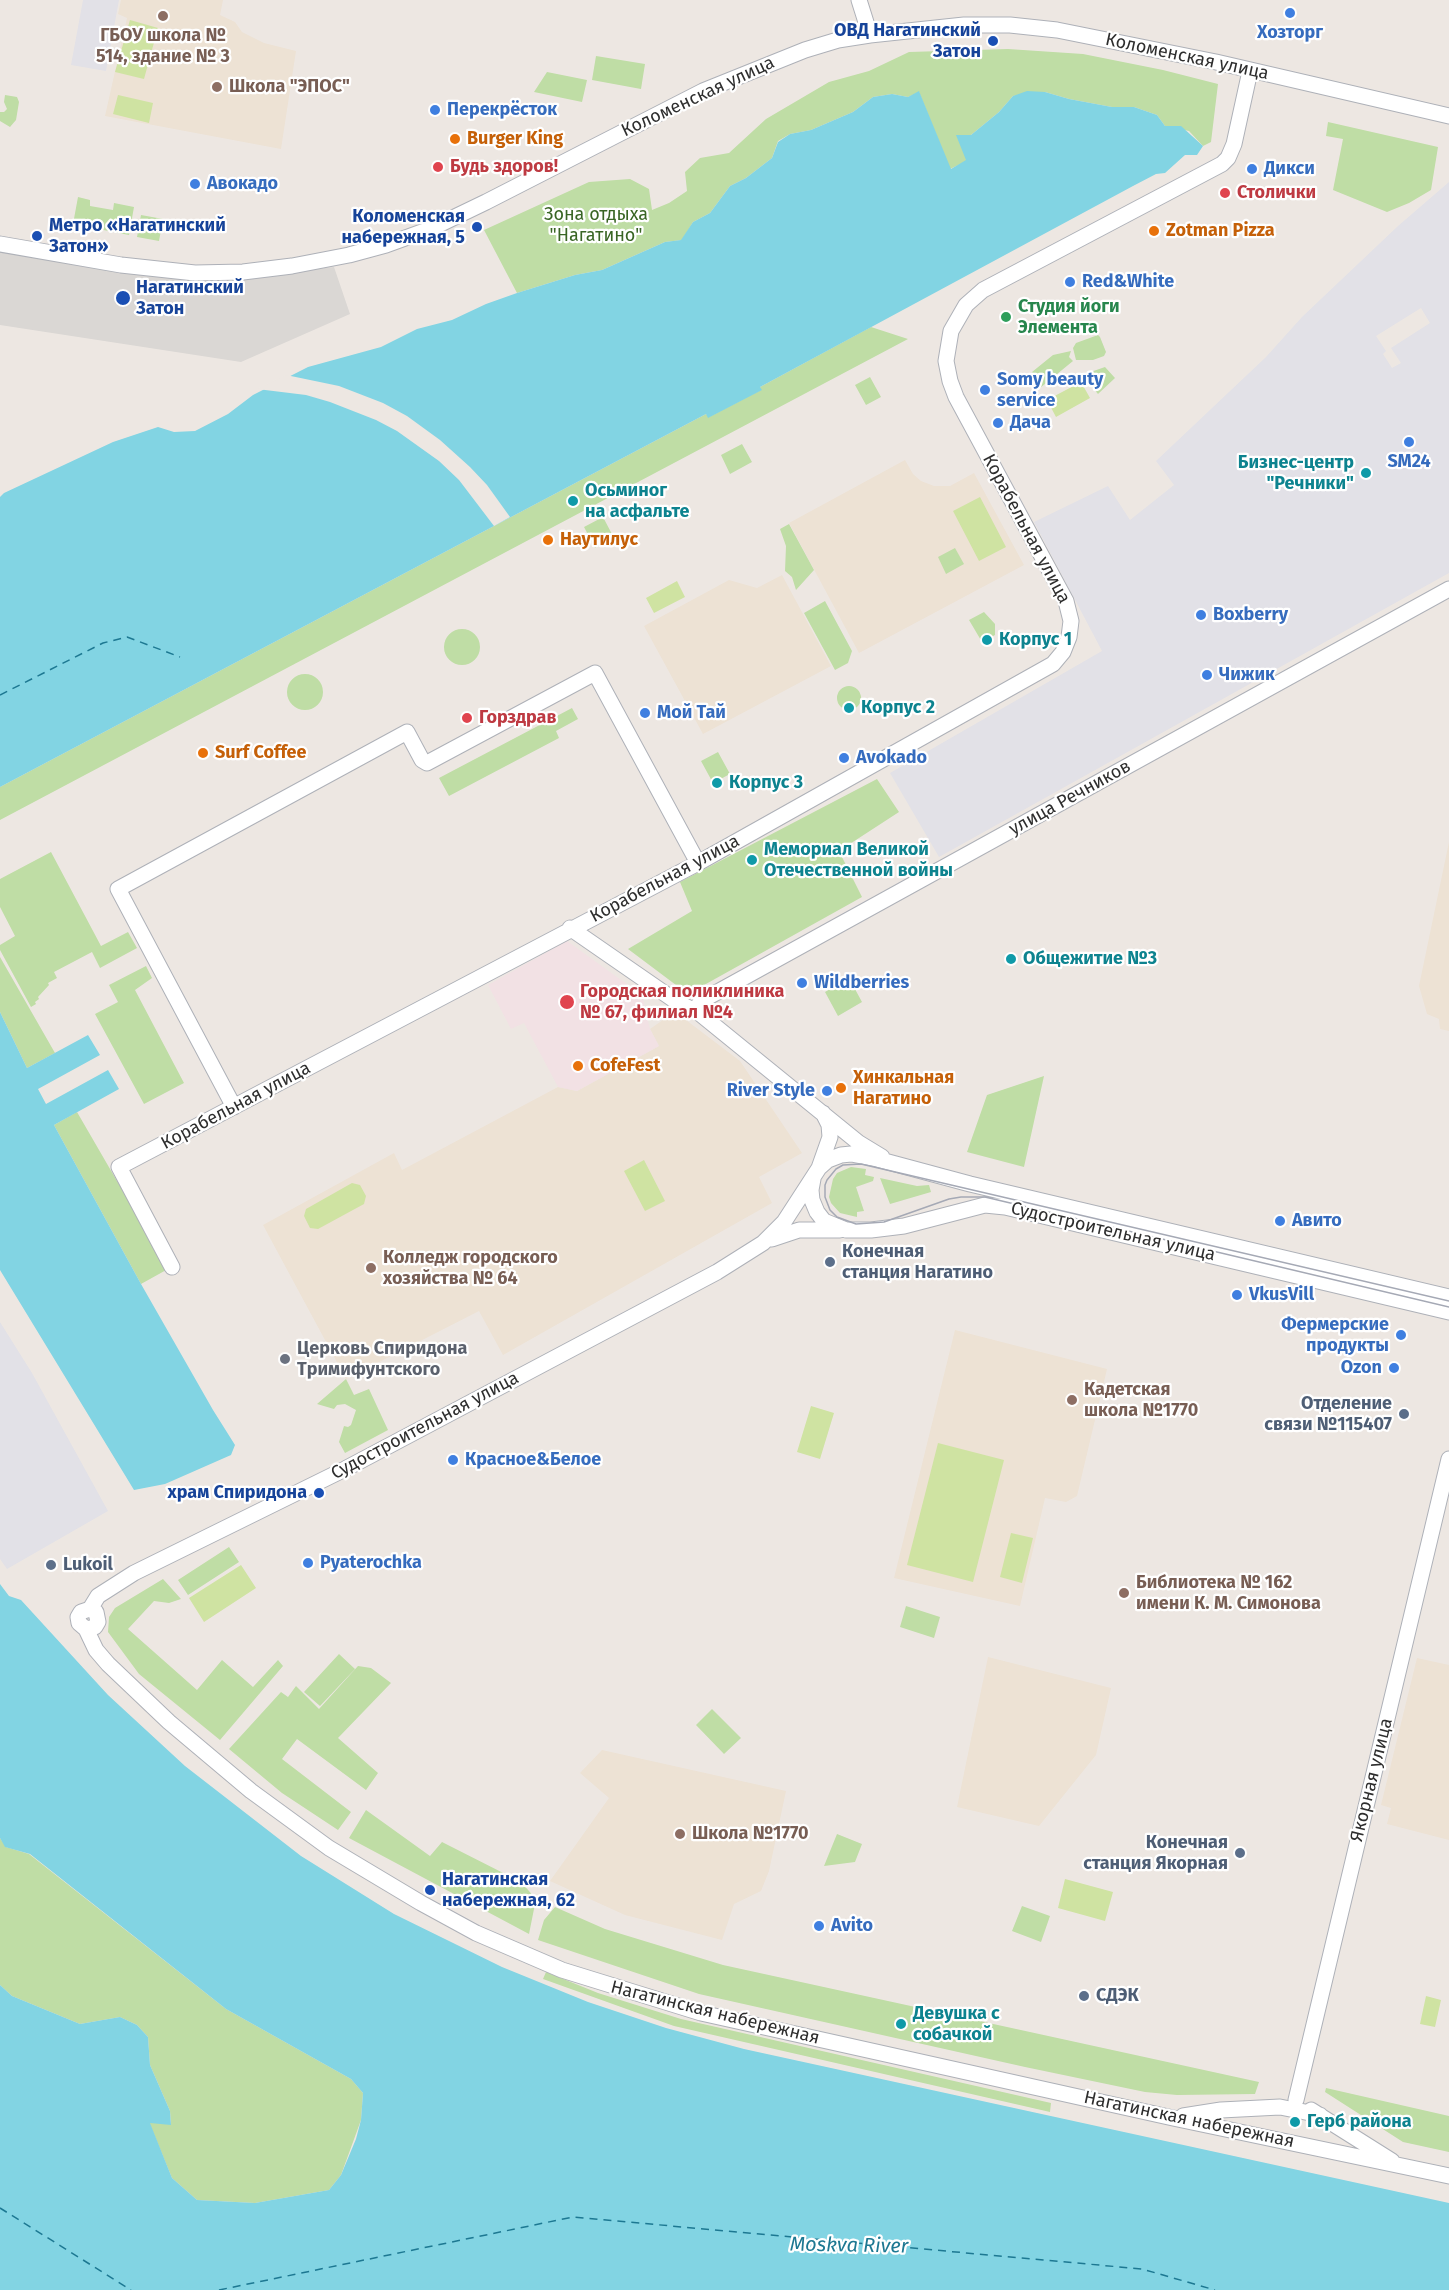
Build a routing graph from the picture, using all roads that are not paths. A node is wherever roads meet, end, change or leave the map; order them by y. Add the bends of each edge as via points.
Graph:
1 (859, 0) edge
2 (870, 35) junction
3 (1250, 70) junction
4 (1449, 116) edge
5 (0, 243) edge
6 (1449, 589) edge
7 (698, 863) junction
8 (570, 928) junction
9 (699, 1012) junction
10 (234, 1107) junction
11 (824, 1113) junction
12 (902, 1166) junction
13 (816, 1172) junction
14 (970, 1184) junction
15 (972, 1208) junction
16 (846, 1230) junction
17 (763, 1243) junction
18 (172, 1267) dead end
19 (1449, 1298) edge
20 (1449, 1312) edge
21 (1449, 1459) edge
22 (86, 1629) joint
23 (1296, 2100) junction
24 (1280, 2107) junction
25 (1221, 2110) junction
26 (1320, 2115) junction
27 (1173, 2118) junction
28 (1223, 2128) junction
29 (1365, 2142) junction
30 (1357, 2156) junction
31 (1397, 2164) junction
32 (1449, 2176) edge

1 - 2 street
2 - 3 street, Коломенская улица via 964,25 1010,25 1057,30
2 - 5 street, Коломенская улица via 805,50 722,82 468,212 408,237 349,255 262,269 195,273 121,265
3 - 4 street, Коломенская улица
3 - 7 street, Корабельная улица via 1234,144 1222,164 983,290 966,305 951,331 946,361 956,397 1066,600 1071,621 1063,652 1040,673
6 - 9 street, улица Речников via 703,1000
7 - 8 street, Корабельная улица
7 - 10 street via 595,673 427,763 407,732 118,889
8 - 9 street via 677,1002
8 - 10 street, Корабельная улица
9 - 11 street
10 - 18 street, Корабельная улица via 119,1167
11 - 12 street via 859,1143
11 - 13 street via 830,1137
12 - 13 street via 851,1154 828,1161
12 - 14 street, Судостроительная улица
13 - 16 street, Судостроительная улица via 811,1190 817,1212 824,1221
13 - 17 street via 784,1222
14 - 15 street via 977,1196
14 - 19 street, Судостроительная улица
15 - 16 street, Судостроительная улица via 904,1226
15 - 20 street, Судостроительная улица via 1005,1207
16 - 17 street via 799,1230
17 - 22 street, Судостроительная улица via 717,1272 345,1470 134,1573 98,1596 90,1609 96,1612 98,1622
21 - 23 street, Якорная улица
22 - 27 street, Нагатинская набережная via 96,1650 121,1677 251,1791 351,1862 508,1948 594,1982 701,2013
23 - 24 street
23 - 26 street
24 - 25 street
24 - 26 street
25 - 27 street
25 - 28 street via 1217,2118
26 - 29 street
27 - 28 street, Нагатинская набережная
28 - 30 street, Нагатинская набережная
29 - 30 street via 1366,2154
29 - 31 street
30 - 31 street, Нагатинская набережная
31 - 32 street, Нагатинская набережная

